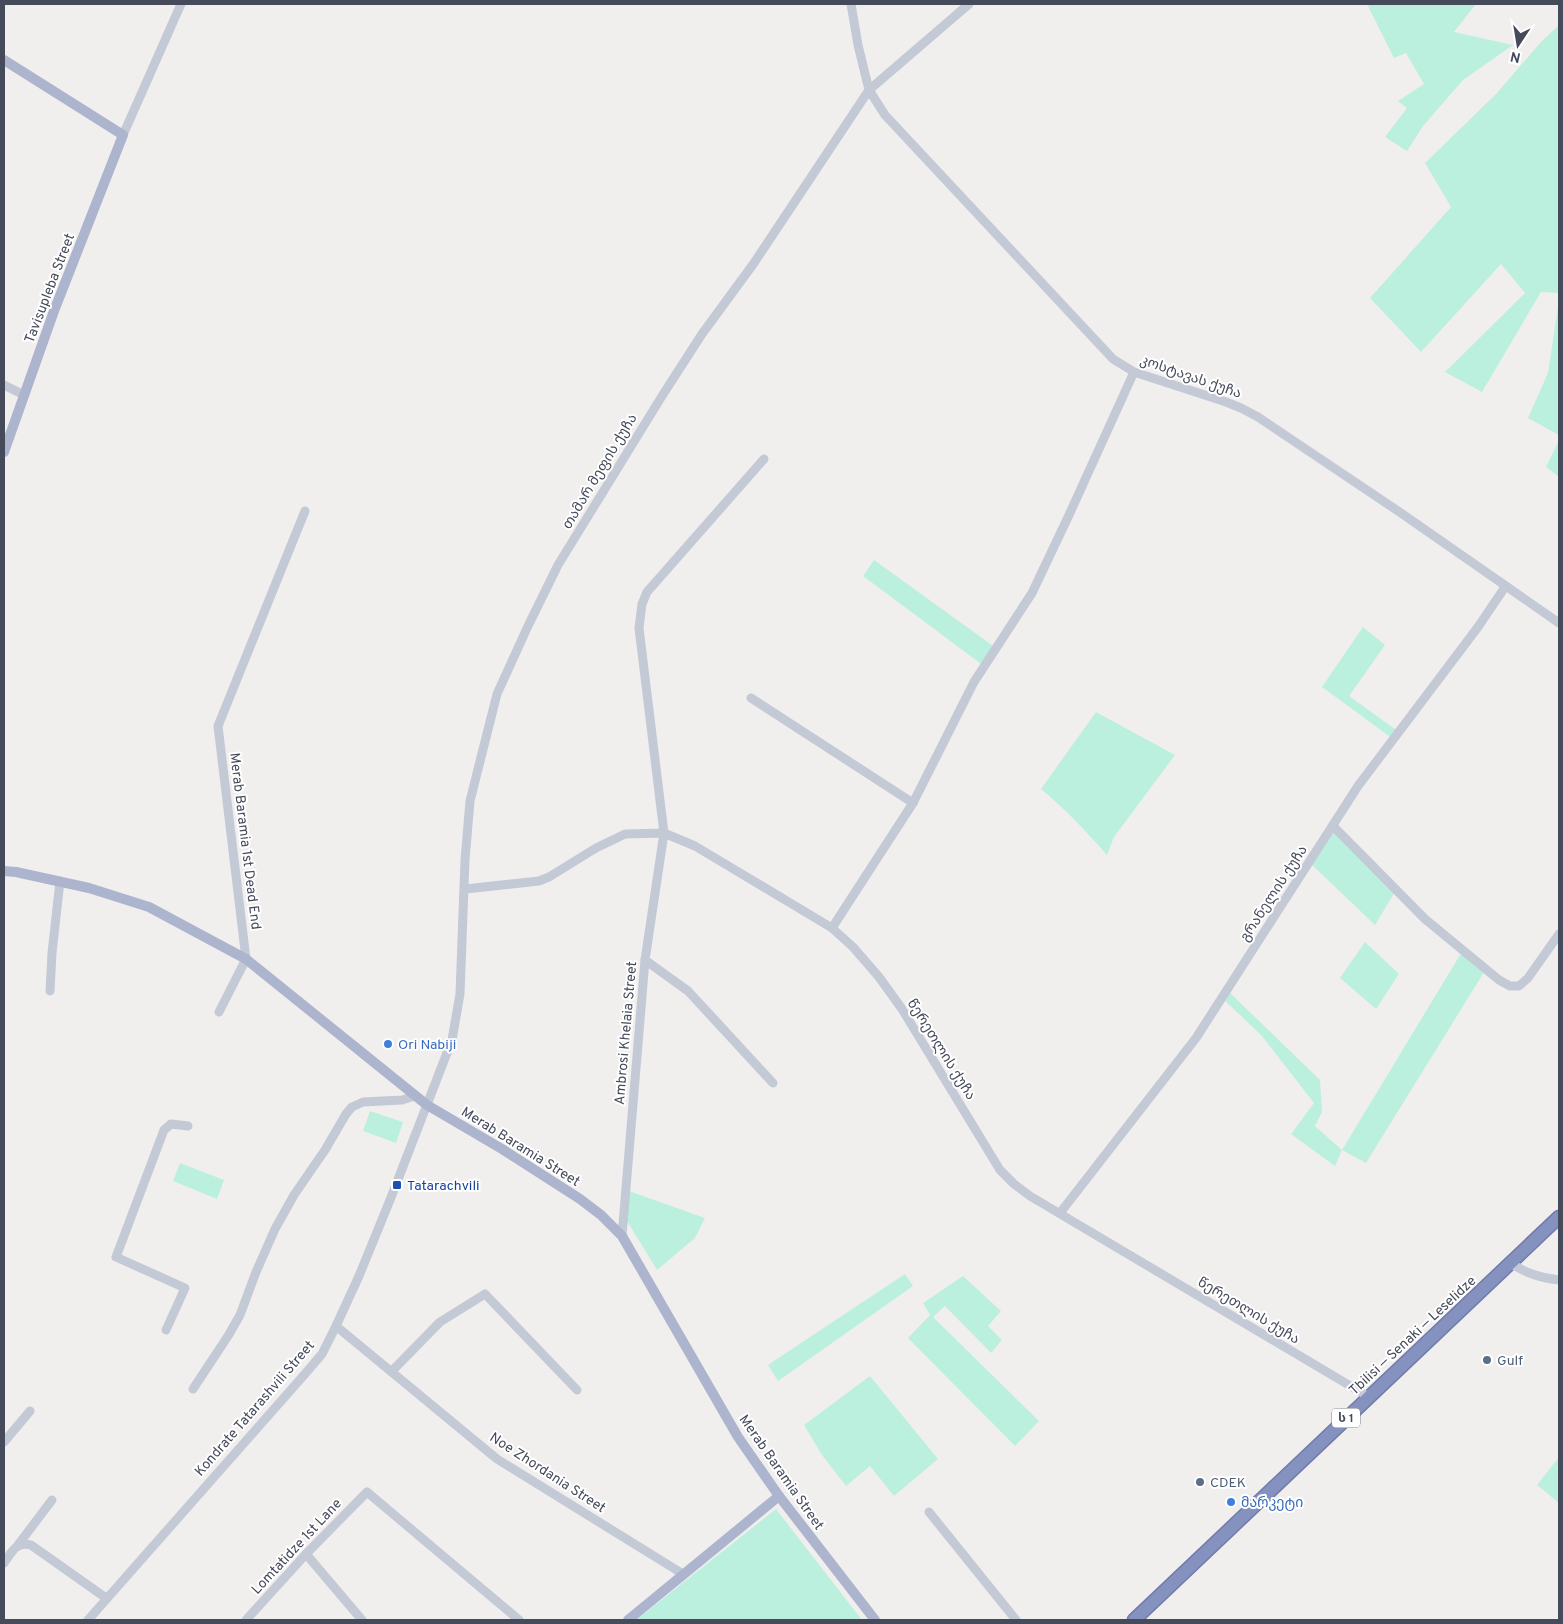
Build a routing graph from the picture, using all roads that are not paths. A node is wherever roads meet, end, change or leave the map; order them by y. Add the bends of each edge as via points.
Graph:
1 (181, 4) edge
2 (851, 4) edge
3 (969, 4) edge
4 (4, 60) edge
5 (869, 90) junction
6 (123, 135) junction
7 (1134, 372) junction
8 (4, 385) edge
9 (24, 395) junction
10 (4, 452) edge
11 (764, 459) dead end
12 (305, 511) dead end
13 (1505, 587) junction
14 (1559, 623) edge
15 (750, 698) dead end
16 (914, 803) junction
17 (1333, 826) junction
18 (664, 833) junction
19 (4, 871) edge
20 (60, 882) junction
21 (464, 889) junction
22 (832, 928) junction
23 (1559, 934) edge
24 (246, 959) junction
25 (645, 960) junction
26 (50, 991) dead end
27 (219, 1012) dead end
28 (773, 1083) dead end
29 (415, 1096) junction
30 (427, 1103) junction
31 (188, 1126) dead end
32 (1060, 1213) junction
33 (1559, 1217) edge
34 (622, 1236) junction
35 (1511, 1263) junction
36 (1559, 1280) edge
37 (336, 1326) junction
38 (166, 1330) dead end
39 (392, 1372) junction
40 (193, 1389) dead end
41 (577, 1390) dead end
42 (1369, 1397) junction
43 (30, 1411) dead end
44 (4, 1442) edge
45 (779, 1496) junction
46 (52, 1500) dead end
47 (929, 1512) dead end
48 (18, 1545) junction
49 (306, 1554) junction
50 (4, 1563) edge
51 (683, 1574) junction
52 (106, 1598) junction
53 (88, 1620) edge
54 (246, 1620) edge
55 (362, 1620) edge
56 (519, 1620) edge
57 (628, 1620) edge
58 (875, 1620) edge
59 (1016, 1620) edge
60 (1134, 1620) edge

1 - 6 street
2 - 5 street, კოსტავას ქუჩა
3 - 5 street, თამარ მეფის ქუჩა
4 - 6 main road
5 - 7 street, კოსტავას ქუჩა via 885,115 1113,359
5 - 21 street, თამარ მეფის ქუჩა via 754,263 702,334 558,565 497,694 470,801
6 - 9 main road, Tavisupleba Street
7 - 13 street, კოსტავას ქუჩა via 1226,402 1258,417
7 - 16 street via 1032,593 974,682
8 - 9 street
9 - 10 main road, Tavisupleba Street
11 - 18 street, Ambrosi Khelaia Street via 647,592 642,604 639,628
12 - 24 street, Merab Baramia 1st Dead End via 218,726
13 - 14 street, კოსტავას ქუჩა
13 - 17 street, გრანელის ქუჩა via 1358,786
15 - 16 street
16 - 22 street
17 - 23 street via 1425,919 1510,986 1519,986 1528,978
17 - 32 street, გრანელის ქუჩა via 1196,1038
18 - 21 street, წერეთლის ქუჩა via 626,834 539,882
18 - 22 street, წერეთლის ქუჩა via 694,846
18 - 25 street, Ambrosi Khelaia Street
19 - 20 main road, Merab Baramia Street
20 - 24 main road, Merab Baramia Street via 149,907
20 - 26 street
21 - 30 street, თამარ მეფის ქუჩა via 460,994 452,1040
22 - 32 street, წერეთლის ქუჩა via 854,947 902,1009 1000,1170 1030,1196
24 - 27 street
24 - 29 main road, Merab Baramia Street
25 - 28 street via 688,991
25 - 34 street, Ambrosi Khelaia Street
29 - 30 main road, Merab Baramia Street
29 - 40 street via 363,1102 346,1114 294,1195 256,1272 240,1315
30 - 34 main road, Merab Baramia Street via 580,1199
30 - 37 street, Kondrate Tatarashvili Street
31 - 38 street via 171,1124 164,1130 116,1257 185,1288
32 - 42 street, წერეთლის ქუჩა
33 - 35 highway, Tbilisi — Senaki — Leselidze / ს 1
34 - 45 main road, Merab Baramia Street via 738,1437
35 - 36 street via 1531,1274
35 - 42 highway, Tbilisi — Senaki — Leselidze / ს 1
37 - 39 street, Noe Zhordania Street
37 - 52 street, Kondrate Tatarashvili Street via 322,1354 304,1376
39 - 41 street via 440,1322 484,1294
39 - 51 street, Noe Zhordania Street via 497,1459
42 - 60 highway, Tbilisi — Senaki — Leselidze / ს 1
43 - 44 street
45 - 51 main road
45 - 58 main road, Merab Baramia Street
46 - 48 street
47 - 59 street
48 - 50 street
48 - 52 street via 31,1545
49 - 54 street, Lomtatidze 1st Lane
49 - 55 street
49 - 56 street, Lomtatidze 1st Lane via 367,1492
51 - 57 main road
52 - 53 street, Kondrate Tatarashvili Street

